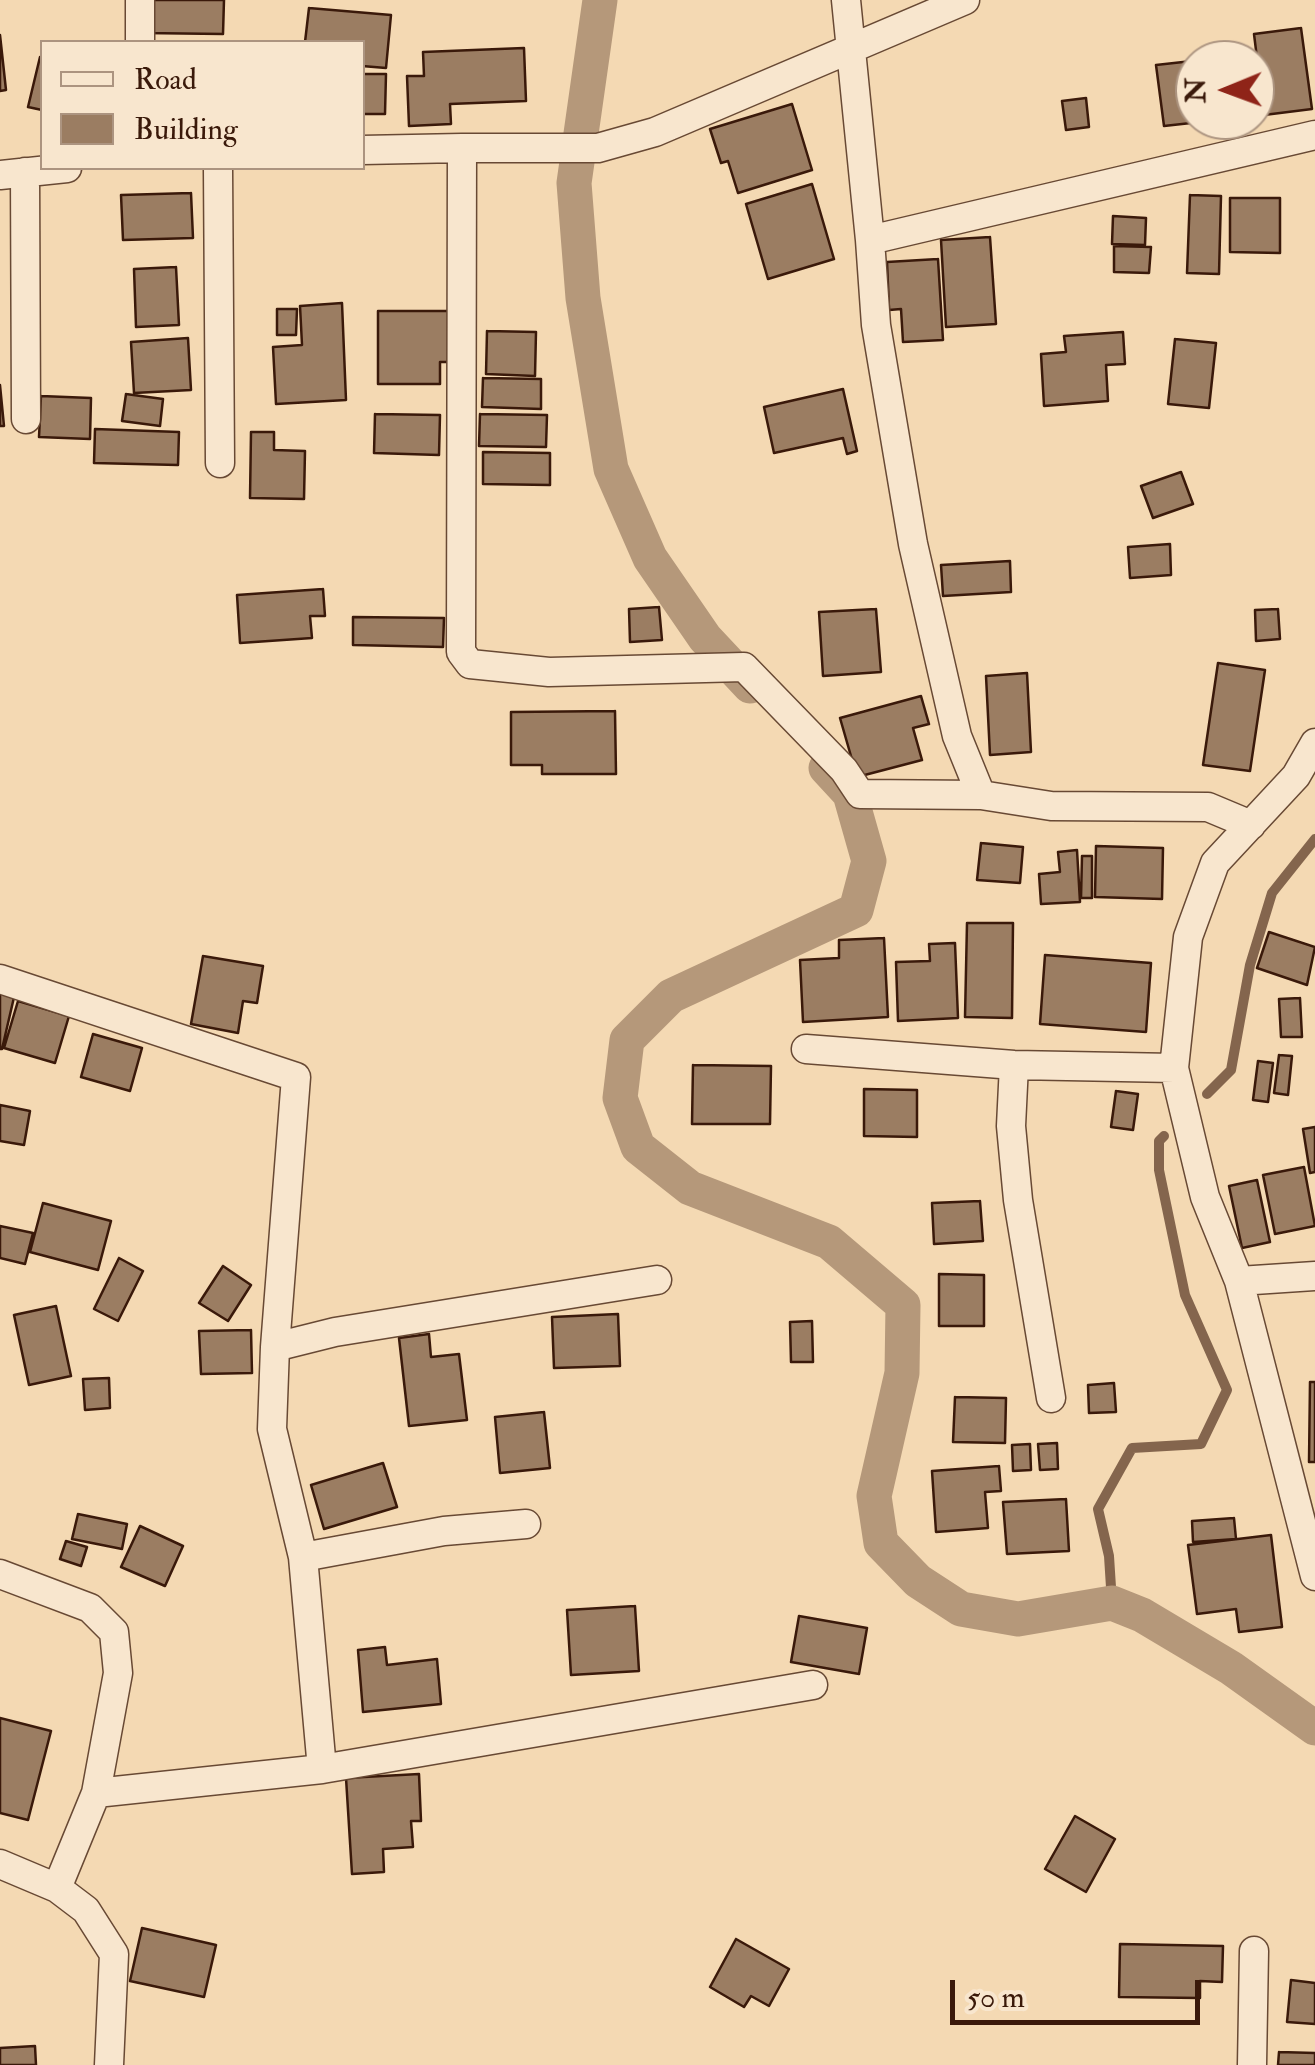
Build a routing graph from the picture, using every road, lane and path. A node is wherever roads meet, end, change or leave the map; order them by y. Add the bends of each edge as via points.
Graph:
1 (140, 0) edge
2 (846, 0) edge
3 (965, 0) edge
4 (140, 40) edge
5 (852, 45) junction
6 (1315, 135) edge
7 (462, 148) junction
8 (365, 150) edge
9 (49, 170) edge
10 (218, 170) edge
11 (13, 174) edge
12 (870, 240) junction
13 (26, 419) dead end
14 (220, 463) dead end
15 (1315, 744) edge
16 (980, 796) junction
17 (1251, 825) junction
18 (0, 979) edge
19 (806, 1049) dead end
20 (1014, 1065) junction
21 (1174, 1068) junction
22 (1315, 1276) edge
23 (656, 1280) dead end
24 (1238, 1281) junction
25 (275, 1347) junction
26 (1050, 1398) dead end
27 (526, 1524) dead end
28 (303, 1557) junction
29 (1313, 1559) edge
30 (0, 1574) edge
31 (813, 1685) dead end
32 (322, 1769) junction
33 (96, 1793) junction
34 (0, 1864) edge
35 (58, 1888) junction
36 (1254, 1951) dead end
37 (108, 2065) edge
38 (1252, 2065) edge

1 - 4 street
2 - 5 street
3 - 5 street
5 - 7 street via 655,132 598,148
5 - 12 street
6 - 12 street
7 - 8 street
7 - 16 street via 460,652 470,664 549,672 744,666 860,794
9 - 11 street
10 - 14 street
11 - 13 street
12 - 16 street via 876,325 913,544 957,736
15 - 17 street
16 - 17 street via 1051,806 1208,808
17 - 21 street via 1214,863 1188,938
18 - 25 street via 296,1077
19 - 20 street
20 - 21 street
20 - 26 street via 1018,1200
21 - 24 street via 1206,1196
22 - 24 street
23 - 25 street
24 - 29 street
25 - 28 street via 272,1429
27 - 28 street via 444,1531
28 - 32 street
30 - 33 street via 90,1608 114,1632 118,1673
31 - 32 street
32 - 33 street
33 - 35 street
34 - 35 street
35 - 37 street via 86,1910 114,1954
36 - 38 street

